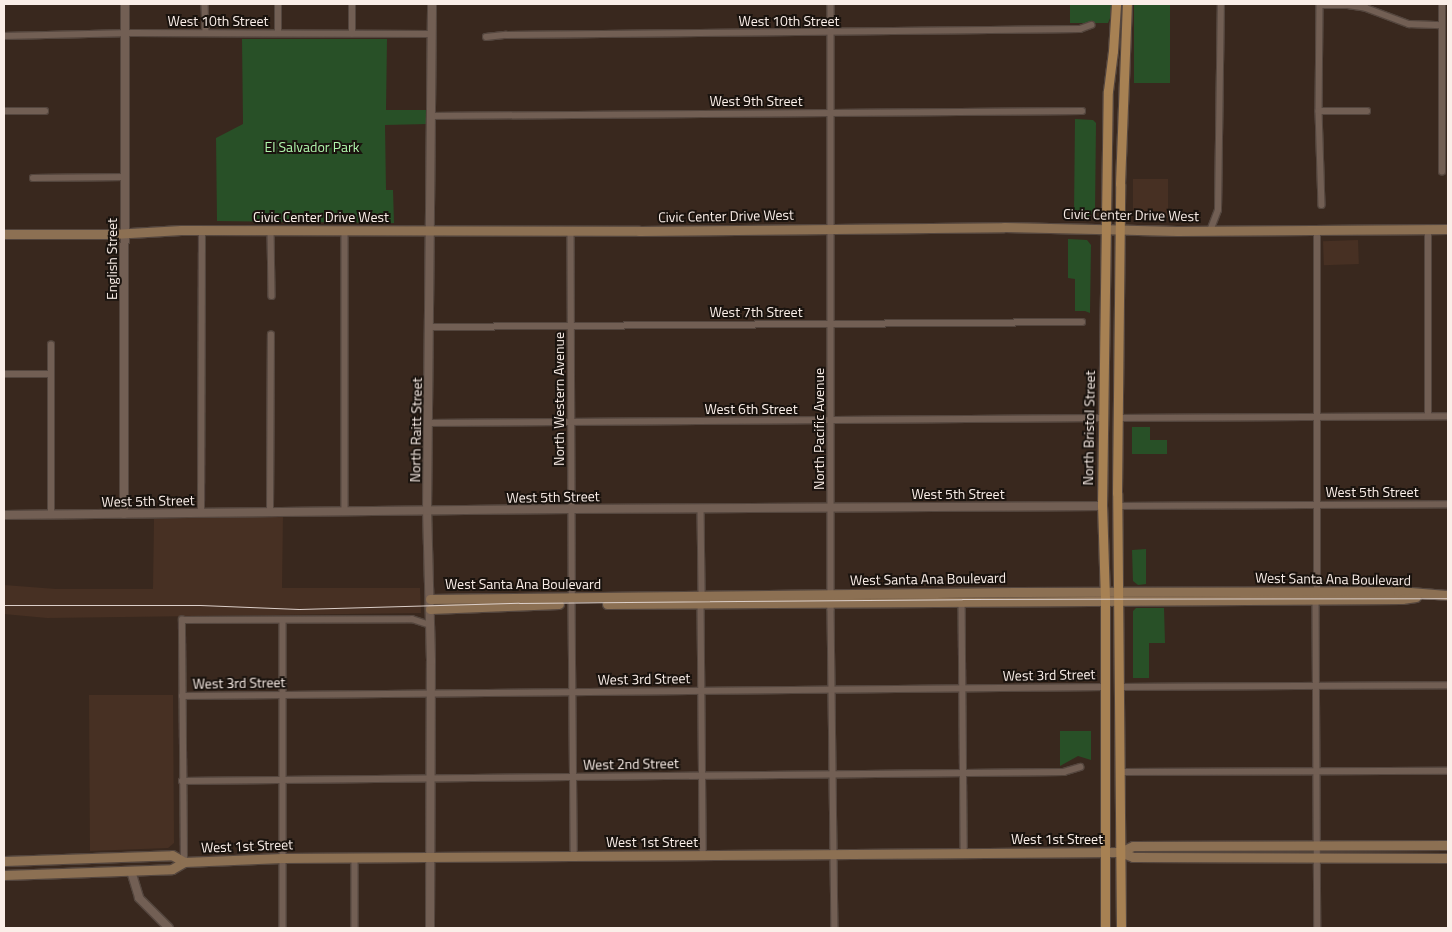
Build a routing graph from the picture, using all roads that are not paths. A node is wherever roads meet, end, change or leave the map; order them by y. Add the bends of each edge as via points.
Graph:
1 (125, 4) edge
2 (206, 4) edge
3 (278, 4) edge
4 (352, 4) edge
5 (432, 4) edge
6 (831, 4) edge
7 (1116, 4) edge
8 (1127, 4) edge
9 (1221, 4) edge
10 (1320, 4) edge
11 (1442, 4) edge
12 (1091, 25) dead end
13 (1442, 25) junction
14 (206, 33) junction
15 (278, 33) junction
16 (830, 33) junction
17 (125, 34) junction
18 (352, 34) junction
19 (432, 34) junction
20 (4, 36) edge
21 (486, 37) dead end
22 (45, 110) dead end
23 (4, 111) edge
24 (1082, 111) dead end
25 (1366, 111) dead end
26 (1319, 112) junction
27 (830, 113) junction
28 (431, 116) junction
29 (1442, 172) dead end
30 (125, 177) junction
31 (34, 178) dead end
32 (1322, 205) dead end
33 (830, 228) junction
34 (1428, 229) junction
35 (1448, 229) edge
36 (202, 230) junction
37 (571, 230) junction
38 (1105, 230) junction
39 (1317, 230) junction
40 (271, 231) junction
41 (346, 231) junction
42 (430, 231) junction
43 (1120, 231) junction
44 (1210, 231) junction
45 (125, 233) junction
46 (4, 234) edge
47 (272, 296) dead end
48 (1082, 322) dead end
49 (831, 324) junction
50 (571, 326) junction
51 (430, 327) junction
52 (271, 335) dead end
53 (51, 345) dead end
54 (4, 374) edge
55 (51, 374) junction
56 (1428, 416) junction
57 (1448, 416) edge
58 (1317, 417) junction
59 (1103, 418) junction
60 (1118, 418) junction
61 (832, 420) junction
62 (572, 422) junction
63 (428, 423) junction
64 (1448, 504) edge
65 (1316, 505) junction
66 (1102, 506) junction
67 (1117, 506) junction
68 (572, 508) junction
69 (701, 508) junction
70 (832, 508) junction
71 (346, 511) junction
72 (428, 511) junction
73 (270, 512) junction
74 (201, 513) junction
75 (124, 514) junction
76 (4, 515) edge
77 (51, 515) junction
78 (1317, 595) junction
79 (1448, 595) edge
80 (1105, 596) junction
81 (1119, 596) junction
82 (831, 598) junction
83 (702, 599) junction
84 (572, 601) junction
85 (962, 601) junction
86 (430, 604) junction
87 (283, 620) junction
88 (430, 625) junction
89 (1448, 685) edge
90 (1317, 686) junction
91 (1105, 687) junction
92 (1120, 687) junction
93 (963, 688) junction
94 (833, 690) junction
95 (702, 691) junction
96 (574, 692) junction
97 (431, 693) junction
98 (283, 695) junction
99 (182, 696) junction
100 (1080, 767) dead end
101 (1448, 771) edge
102 (1121, 772) junction
103 (1318, 772) junction
104 (964, 773) junction
105 (834, 774) junction
106 (702, 776) junction
107 (574, 777) junction
108 (430, 778) junction
109 (282, 780) junction
110 (182, 781) junction
111 (1318, 845) junction
112 (1448, 845) edge
113 (1106, 852) junction
114 (1120, 852) junction
115 (834, 854) junction
116 (964, 854) junction
117 (574, 856) junction
118 (703, 856) junction
119 (282, 858) junction
120 (355, 858) junction
121 (431, 858) junction
122 (1318, 858) junction
123 (1448, 858) edge
124 (4, 861) edge
125 (184, 862) junction
126 (131, 871) junction
127 (4, 875) edge
128 (169, 928) edge
129 (283, 928) edge
130 (355, 928) edge
131 (430, 928) edge
132 (835, 928) edge
133 (1105, 928) edge
134 (1121, 928) edge
135 (1318, 928) edge

1 - 17 street, English Street
2 - 14 street
3 - 15 street
4 - 18 street
5 - 19 street, North Raitt Street
6 - 16 street, North Pacific Avenue
7 - 38 main road, North Bristol Street via 1108,91
8 - 43 main road, North Bristol Street
9 - 44 street via 1218,210
10 - 13 street via 1366,8 1409,24
10 - 26 street
11 - 13 street
12 - 16 street, West 10th Street via 1080,29
13 - 29 street
14 - 15 street, West 10th Street
14 - 17 street, West 10th Street
15 - 18 street, West 10th Street
16 - 21 street, West 10th Street
16 - 27 street, North Pacific Avenue
17 - 20 street, West 10th Street
17 - 30 street, English Street
18 - 19 street, West 10th Street
19 - 28 street, North Raitt Street
22 - 23 street
24 - 27 street, West 9th Street
25 - 26 street
26 - 32 street
27 - 28 street, West 9th Street
27 - 33 street, North Pacific Avenue
28 - 42 street, North Raitt Street
30 - 31 street
30 - 45 street, English Street
33 - 37 main road, Civic Center Drive West
33 - 38 main road, Civic Center Drive West via 1044,227
33 - 49 street, North Pacific Avenue
34 - 35 main road, Civic Center Drive West
34 - 39 main road, Civic Center Drive West
34 - 56 street
36 - 40 main road, Civic Center Drive West
36 - 45 main road, Civic Center Drive West
36 - 74 street
37 - 42 main road, Civic Center Drive West
37 - 50 street, North Western Avenue
38 - 43 main road, Civic Center Drive West
38 - 59 main road, North Bristol Street
39 - 44 main road, Civic Center Drive West
39 - 58 street
40 - 41 main road, Civic Center Drive West
40 - 47 street
41 - 42 main road, Civic Center Drive West
41 - 71 street
42 - 51 street, North Raitt Street
43 - 44 main road, Civic Center Drive West
43 - 60 main road, North Bristol Street
45 - 46 main road, Civic Center Drive West
45 - 75 street, English Street
48 - 49 street, West 7th Street
49 - 50 street, West 7th Street
49 - 61 street, North Pacific Avenue
50 - 51 street, West 7th Street
50 - 62 street, North Western Avenue
51 - 63 street, North Raitt Street
52 - 73 street
53 - 55 street
54 - 55 street
55 - 77 street
56 - 57 street
56 - 58 street
58 - 60 street
58 - 65 street
59 - 61 street, West 6th Street
59 - 66 main road, North Bristol Street
60 - 67 main road, North Bristol Street
61 - 62 street, West 6th Street
61 - 70 street, North Pacific Avenue
62 - 63 street, West 6th Street
62 - 68 street, North Western Avenue
63 - 72 street, North Raitt Street
64 - 65 street, West 5th Street
65 - 67 street, West 5th Street
65 - 78 street
66 - 70 street, West 5th Street
66 - 80 main road, North Bristol Street
67 - 81 main road, North Bristol Street
68 - 69 street, West 5th Street
68 - 72 street, West 5th Street
68 - 84 street, North Western Avenue
69 - 70 street, West 5th Street
69 - 83 street
70 - 82 street, North Pacific Avenue
71 - 72 street, West 5th Street
71 - 73 street, West 5th Street
72 - 86 street, North Raitt Street
73 - 74 street, West 5th Street
74 - 75 street, West 5th Street
75 - 77 street, West 5th Street
76 - 77 street, West 5th Street
78 - 79 main road, West Santa Ana Boulevard via 1398,591
78 - 81 main road, West Santa Ana Boulevard
78 - 90 street
80 - 81 main road, West Santa Ana Boulevard
80 - 82 main road, West Santa Ana Boulevard
80 - 85 main road, West Santa Ana Boulevard
80 - 91 main road, North Bristol Street
81 - 92 main road, North Bristol Street
82 - 83 main road, West Santa Ana Boulevard
82 - 85 main road, West Santa Ana Boulevard
82 - 94 street, North Pacific Avenue
83 - 84 main road, West Santa Ana Boulevard
83 - 95 street
84 - 86 main road, West Santa Ana Boulevard
84 - 96 street, North Western Avenue
85 - 93 street
86 - 88 street, North Raitt Street
87 - 88 street via 412,619
87 - 98 street
87 - 99 street via 182,620
88 - 97 street, North Raitt Street
89 - 90 street
90 - 92 street
90 - 103 street
91 - 93 street, West 3rd Street
91 - 113 main road, North Bristol Street
92 - 102 main road, North Bristol Street
93 - 94 street, West 3rd Street
93 - 104 street
94 - 95 street, West 3rd Street
94 - 105 street, North Pacific Avenue
95 - 96 street, West 3rd Street
95 - 106 street
96 - 97 street, West 3rd Street
96 - 107 street, North Western Avenue
97 - 98 street, West 3rd Street
97 - 108 street, North Raitt Street
98 - 99 street, West 3rd Street
98 - 109 street
99 - 110 street
100 - 104 street, West 2nd Street via 1064,772
101 - 103 street
102 - 103 street
102 - 114 main road, North Bristol Street
103 - 111 street
104 - 105 street, West 2nd Street
104 - 116 street
105 - 106 street, West 2nd Street
105 - 115 street, North Pacific Avenue
106 - 107 street, West 2nd Street
106 - 118 street
107 - 108 street, West 2nd Street
107 - 117 street, North Western Avenue
108 - 109 street, West 2nd Street
108 - 121 street, North Raitt Street
109 - 110 street, West 2nd Street
109 - 119 street
110 - 125 street
111 - 112 main road, West 1st Street
111 - 114 main road, West 1st Street via 1133,846
111 - 122 street
113 - 114 main road, West 1st Street
113 - 116 main road, West 1st Street
113 - 133 main road, North Bristol Street
114 - 122 main road, West 1st Street via 1133,857
114 - 134 main road, North Bristol Street
115 - 116 main road, West 1st Street
115 - 118 main road, West 1st Street
115 - 132 street, North Pacific Avenue
117 - 118 main road, West 1st Street
117 - 121 main road, West 1st Street
119 - 120 main road, West 1st Street
119 - 125 main road, West 1st Street
119 - 129 street
120 - 121 main road, West 1st Street
120 - 130 street
121 - 131 street, North Raitt Street
122 - 123 main road, West 1st Street
122 - 135 street
124 - 125 main road, West 1st Street via 172,855
125 - 126 main road, West 1st Street via 172,869
126 - 127 main road, West 1st Street
126 - 128 street via 139,898

